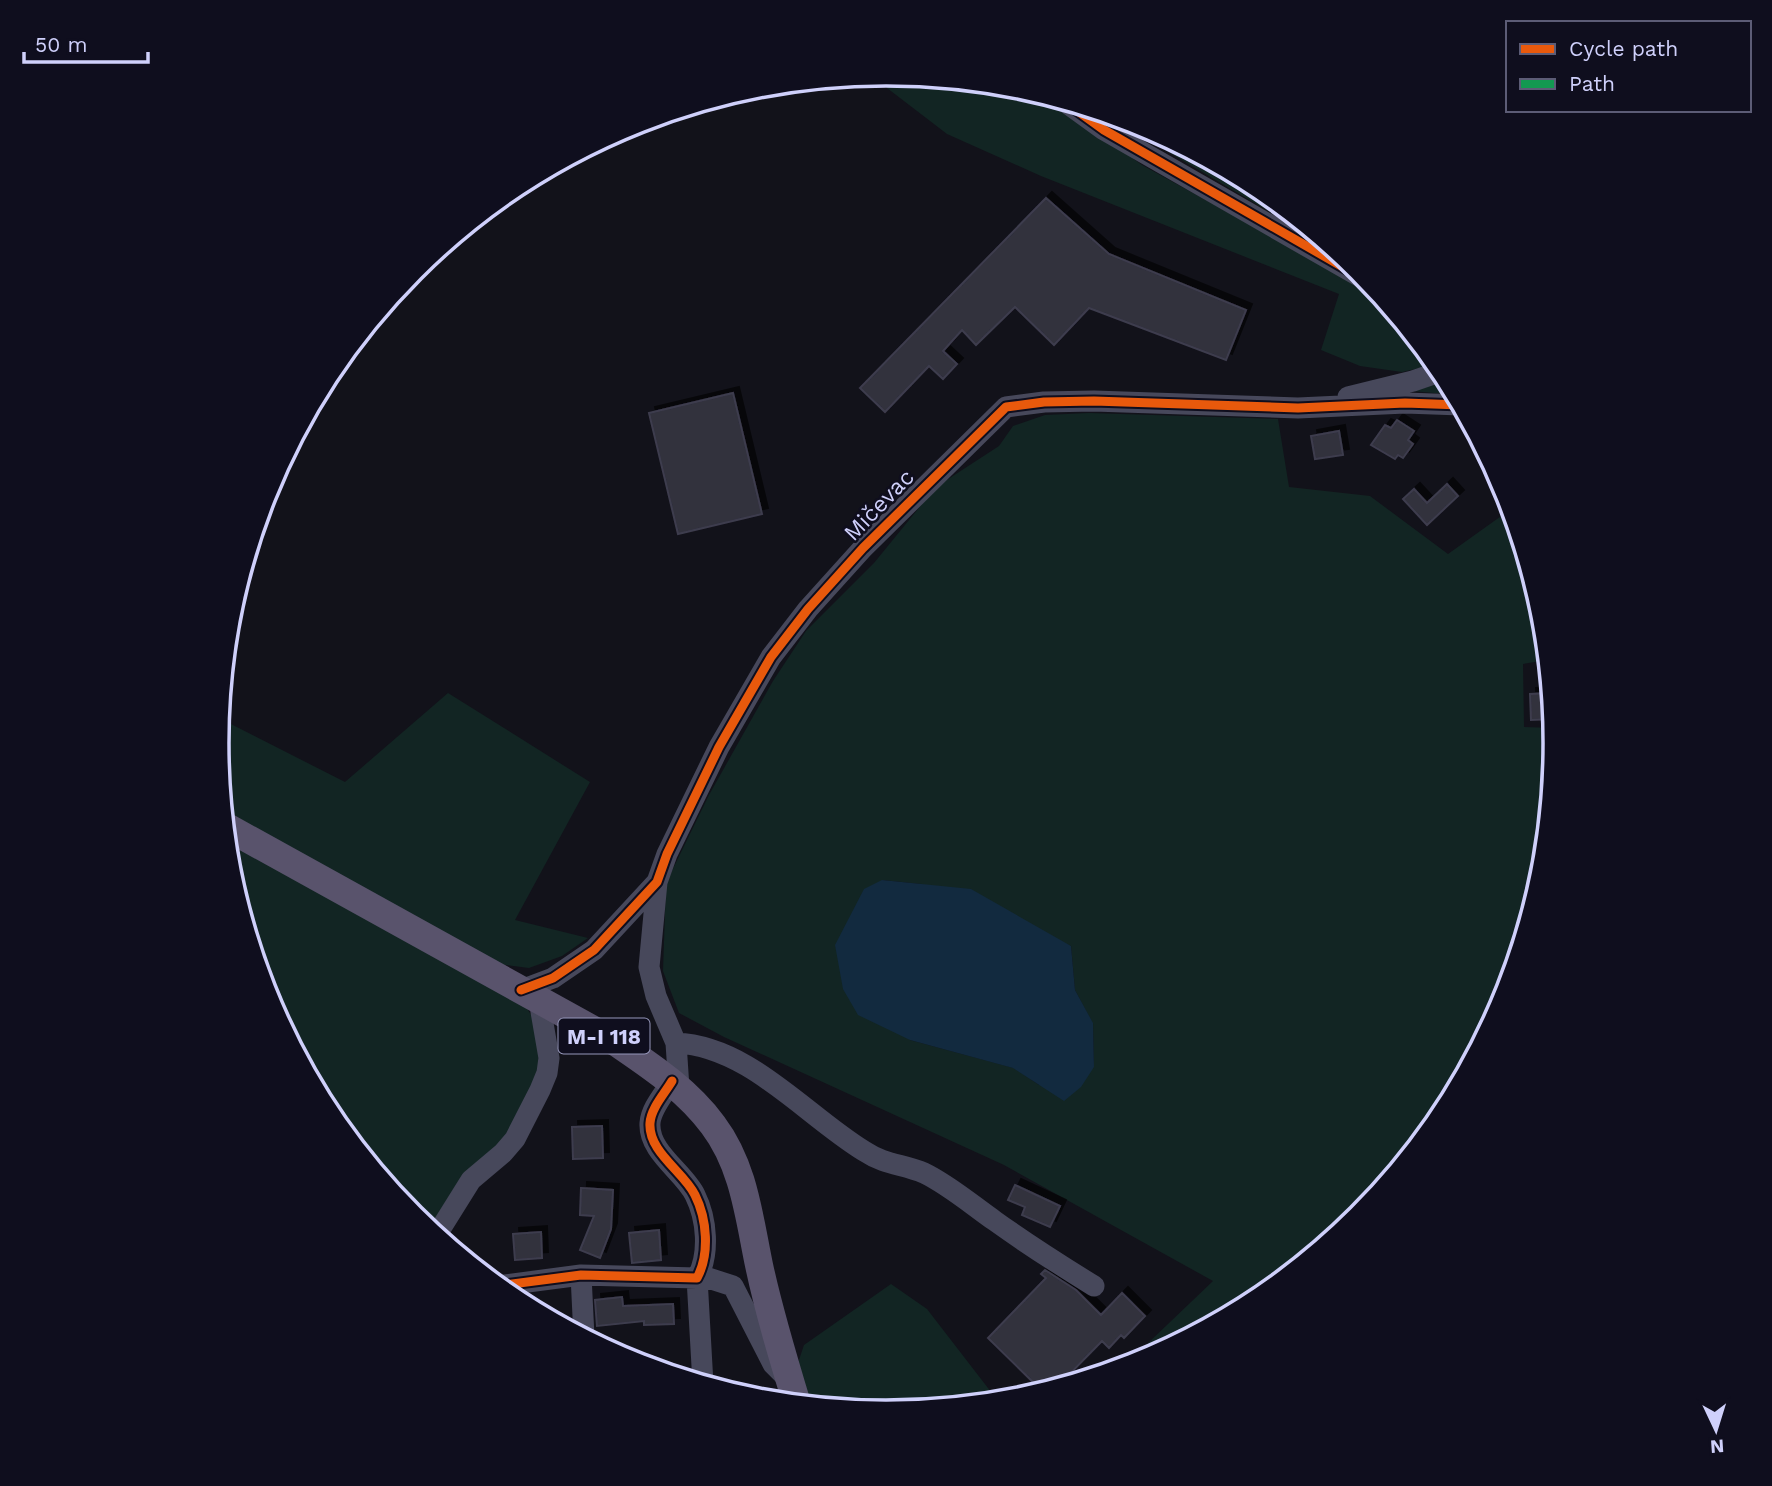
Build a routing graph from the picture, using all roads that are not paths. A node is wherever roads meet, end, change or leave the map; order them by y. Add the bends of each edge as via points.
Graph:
1 (1089, 119) edge
2 (1334, 263) edge
3 (1430, 375) edge
4 (1449, 405) edge
5 (1298, 408) junction
6 (234, 830) edge
7 (657, 882) junction
8 (530, 995) junction
9 (676, 1043) junction
10 (676, 1084) junction
11 (442, 1227) edge
12 (580, 1276) junction
13 (698, 1277) junction
14 (514, 1284) edge
15 (1094, 1286) dead end
16 (583, 1326) edge
17 (703, 1374) edge
18 (792, 1394) edge
19 (792, 1394) edge

1 - 2 street
3 - 5 street
4 - 5 street, Mičevac
5 - 7 street, Mičevac via 1094,401 1006,407 863,548 771,657 719,747
6 - 8 main road, M-I 118
7 - 8 street, Mičevac via 594,950
7 - 9 street via 649,967
8 - 10 main road, M-I 118 via 617,1043
8 - 11 street via 549,1058 547,1073 515,1139 471,1180
9 - 10 street
9 - 15 street via 721,1052 749,1068 864,1152 934,1179
10 - 13 street via 653,1112 650,1125 657,1146 695,1195 706,1248
10 - 18 main road, M-I 118 via 713,1125 737,1172
12 - 13 street
12 - 14 street
12 - 16 street
13 - 17 street
13 - 19 street via 733,1286

